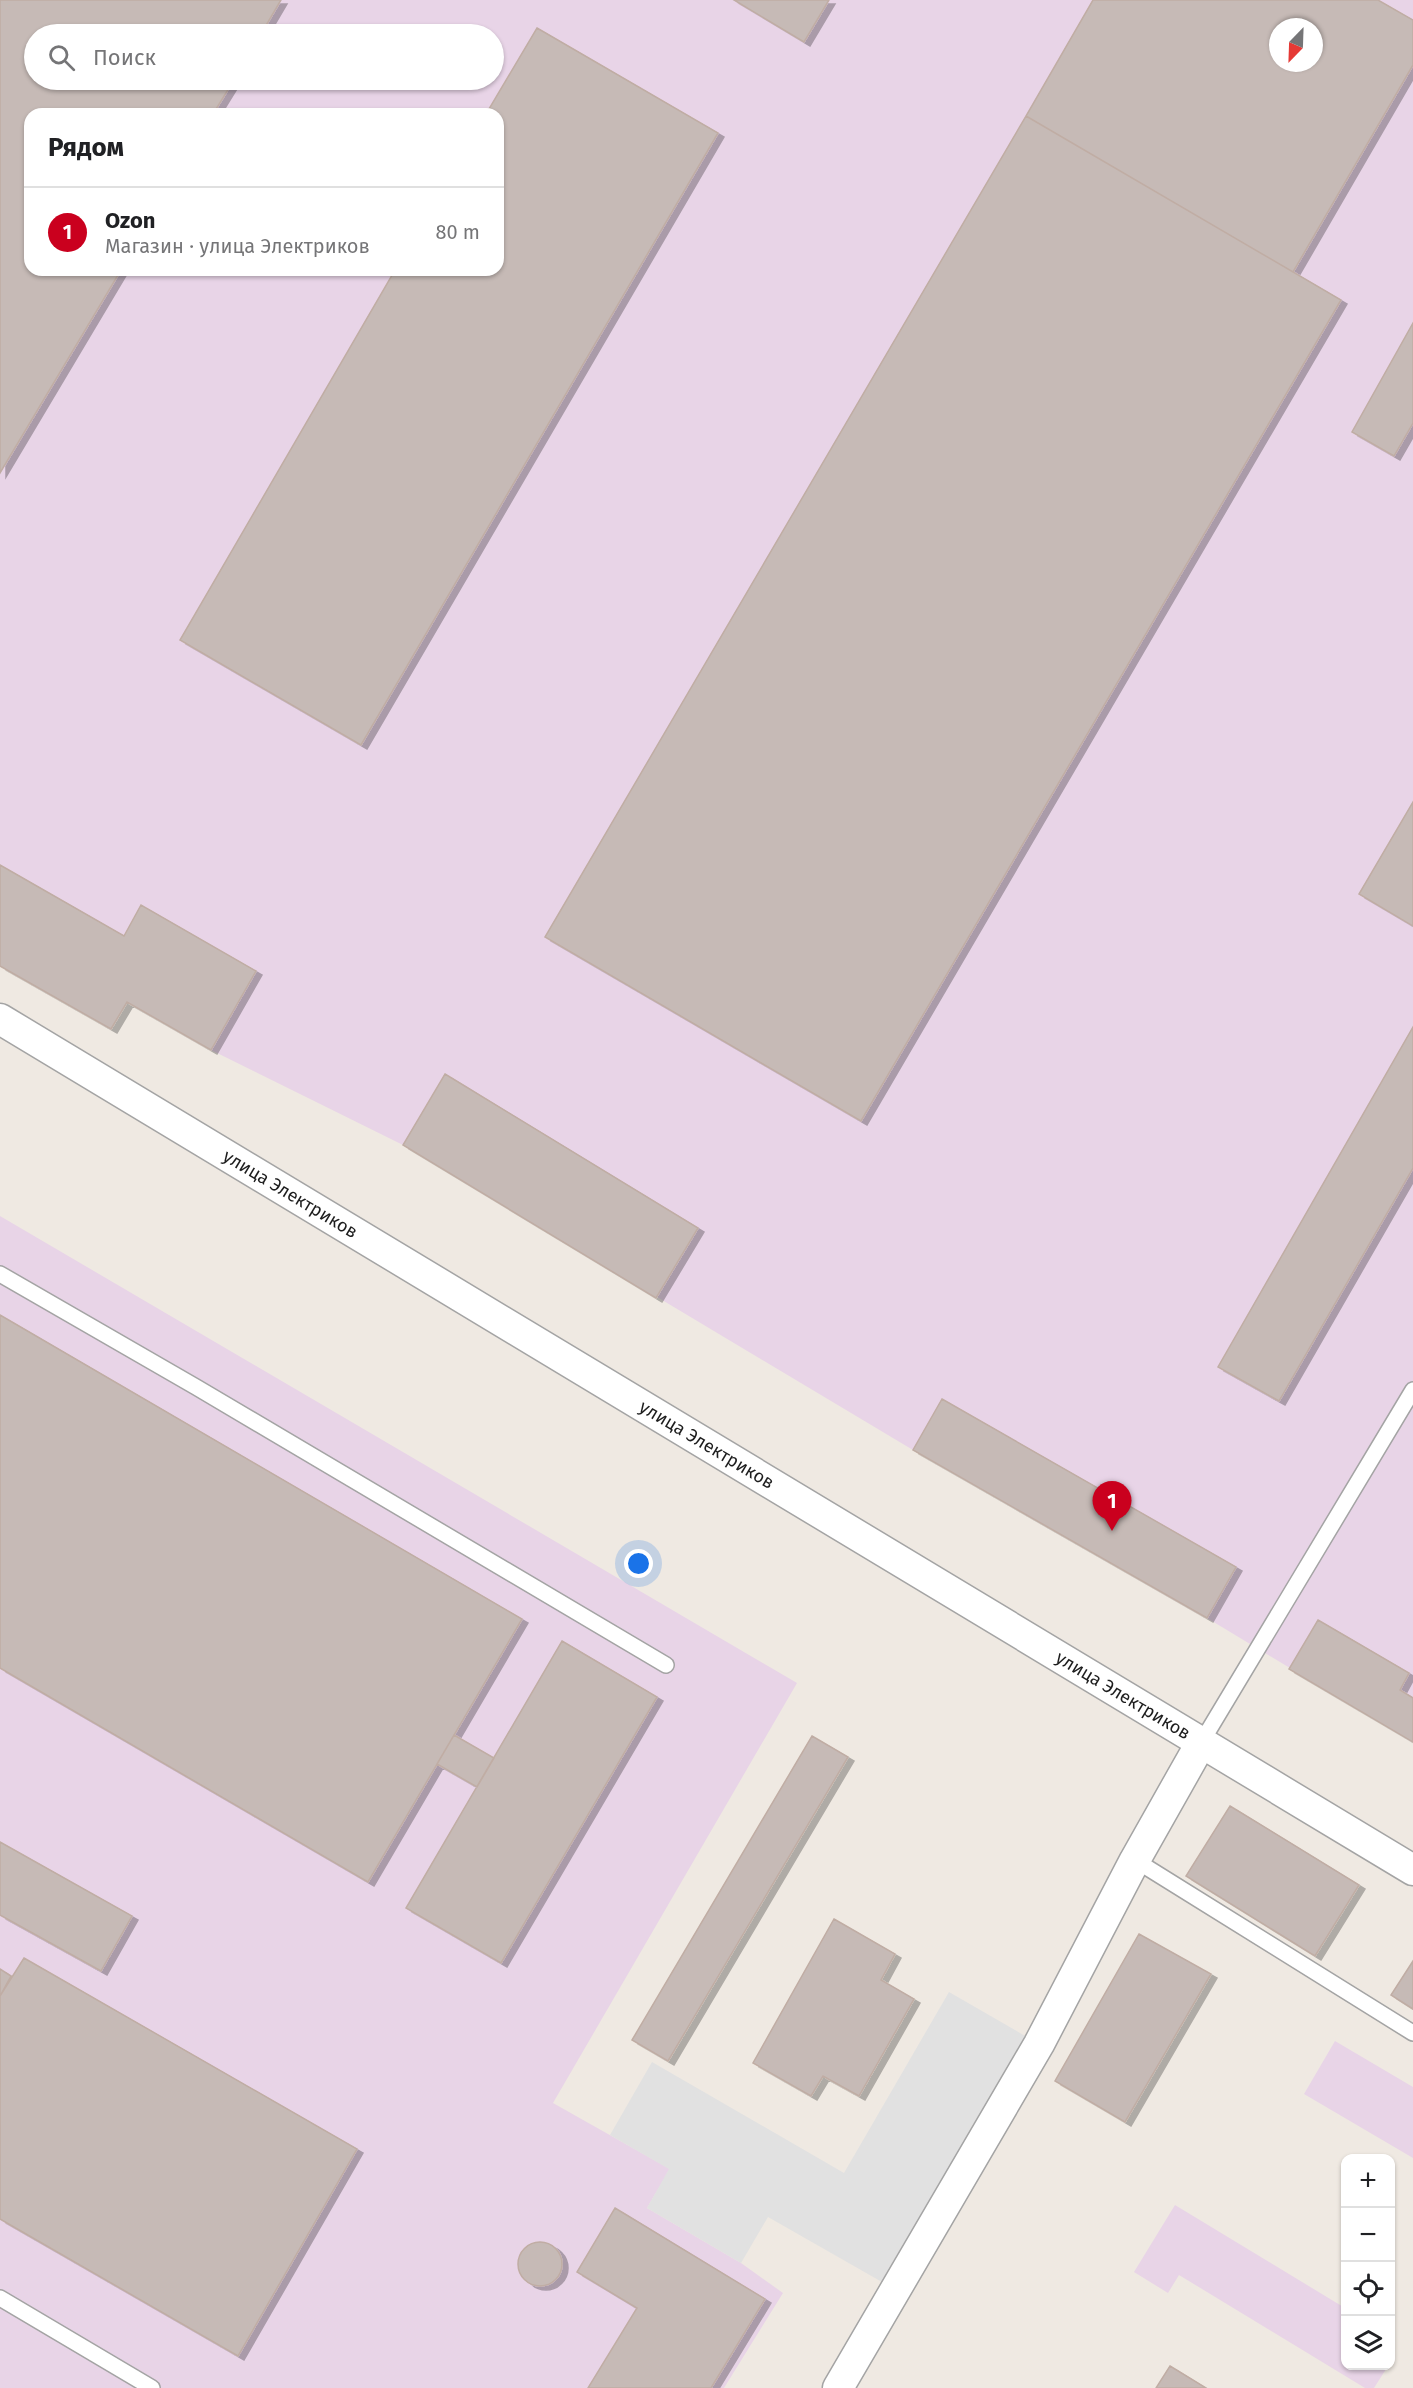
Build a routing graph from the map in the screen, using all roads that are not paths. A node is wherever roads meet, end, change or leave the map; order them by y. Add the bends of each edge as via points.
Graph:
1 (0, 1019) edge
2 (0, 1274) edge
3 (1413, 1390) edge
4 (666, 1665) dead end
5 (1201, 1743) junction
6 (1135, 1860) junction
7 (1413, 1870) edge
8 (1413, 2033) edge
9 (0, 2298) edge
10 (152, 2388) edge
11 (838, 2388) edge

1 - 5 street, улица Электриков
2 - 4 lane
3 - 5 lane
5 - 6 street
5 - 7 street, улица Электриков
6 - 8 lane
6 - 11 street via 1039,2044
9 - 10 lane

